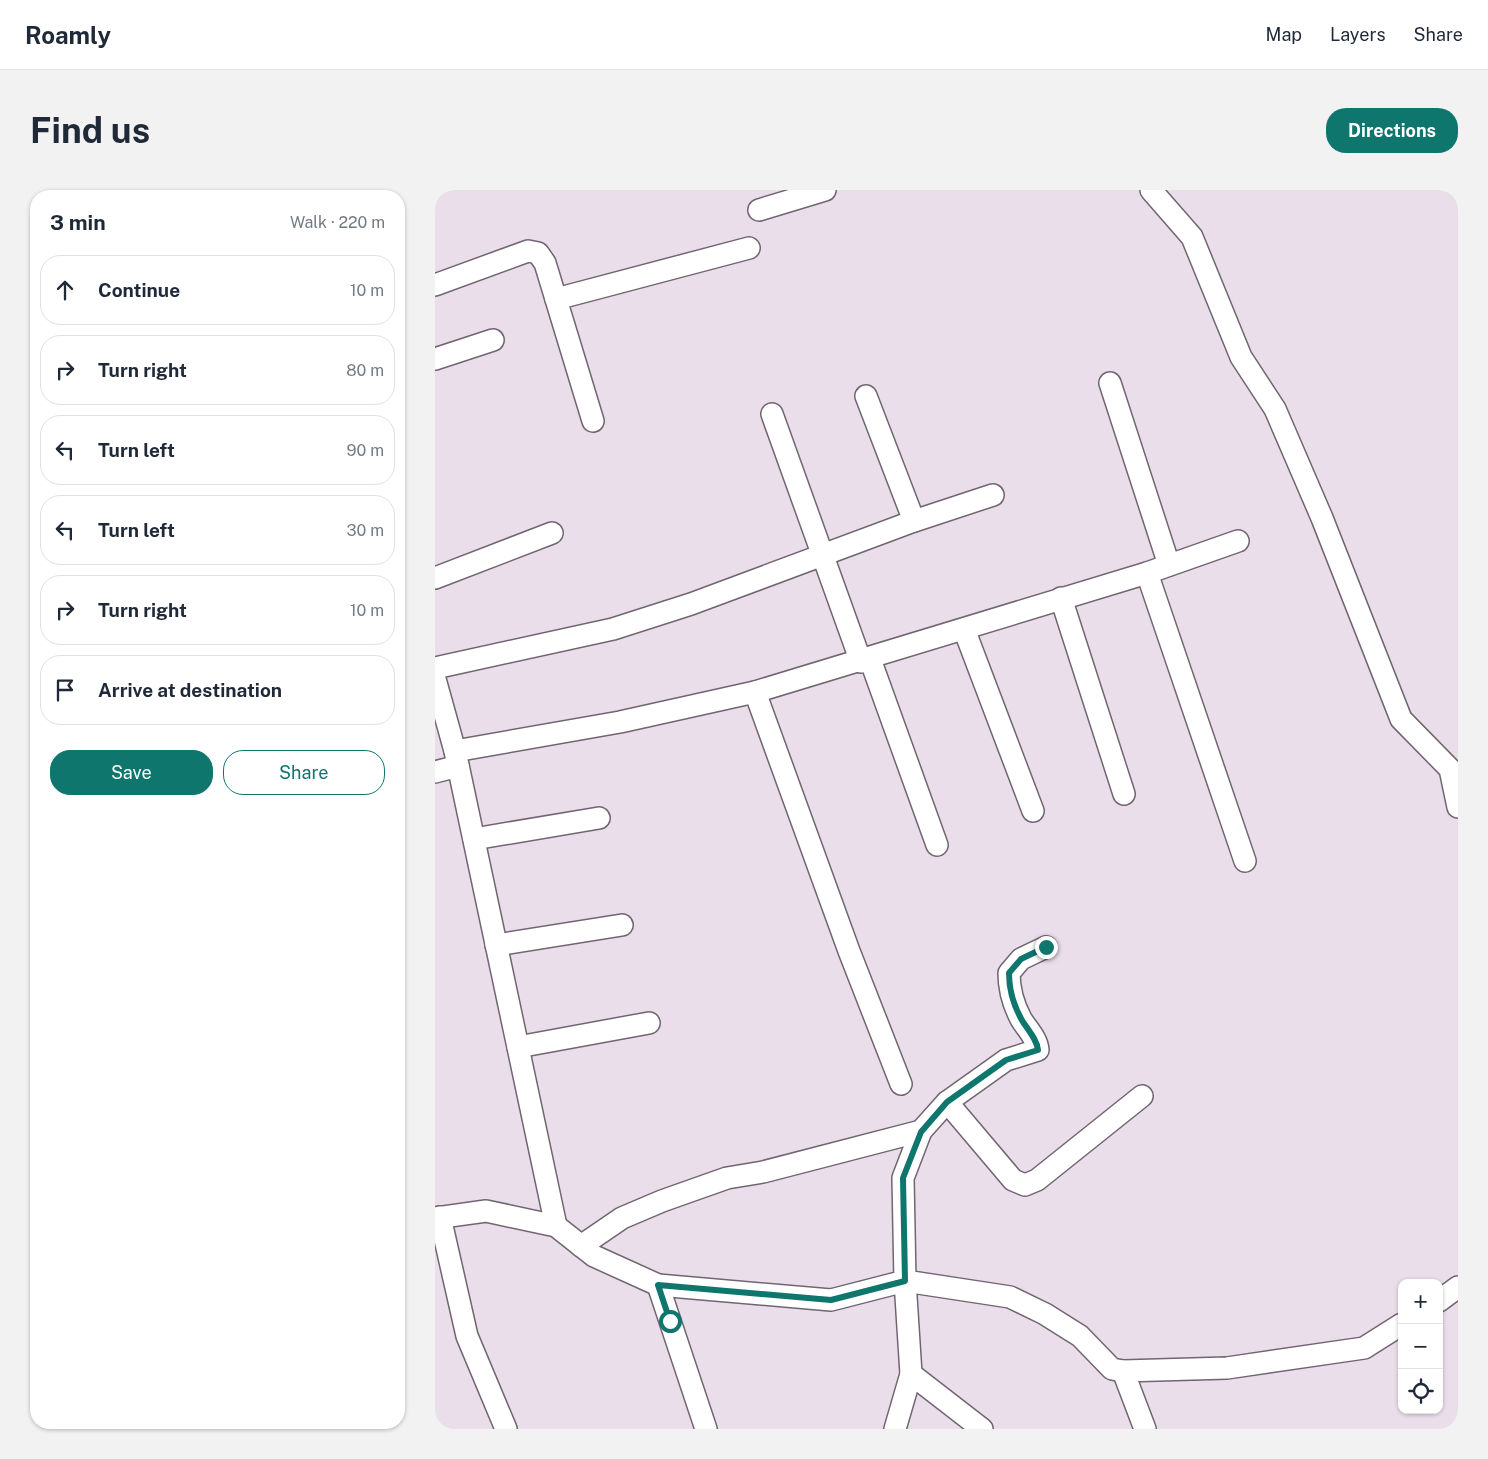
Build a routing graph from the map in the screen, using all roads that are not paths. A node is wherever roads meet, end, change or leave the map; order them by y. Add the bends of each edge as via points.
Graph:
1 (825, 190) edge
2 (1151, 190) edge
3 (759, 210) dead end
4 (749, 248) dead end
5 (435, 285) edge
6 (556, 299) junction
7 (493, 340) dead end
8 (435, 360) edge
9 (1111, 383) dead end
10 (865, 396) dead end
11 (772, 414) dead end
12 (593, 421) dead end
13 (993, 495) dead end
14 (914, 521) junction
15 (552, 533) dead end
16 (1238, 541) dead end
17 (822, 555) junction
18 (1169, 565) junction
19 (1147, 573) junction
20 (435, 578) edge
21 (1061, 598) junction
22 (964, 629) junction
23 (865, 660) junction
24 (435, 668) edge
25 (435, 679) edge
26 (755, 692) junction
27 (457, 759) junction
28 (435, 772) edge
29 (1124, 794) dead end
30 (1458, 807) edge
31 (1033, 811) dead end
32 (599, 818) dead end
33 (474, 839) junction
34 (937, 845) dead end
35 (1245, 861) dead end
36 (622, 926) dead end
37 (496, 944) junction
38 (1046, 947) dead end
39 (649, 1023) dead end
40 (518, 1047) junction
41 (901, 1084) dead end
42 (1142, 1096) dead end
43 (947, 1102) junction
44 (921, 1132) junction
45 (438, 1217) edge
46 (556, 1226) junction
47 (581, 1246) junction
48 (905, 1281) junction
49 (658, 1285) junction
50 (1458, 1287) edge
51 (1443, 1298) edge
52 (1398, 1327) edge
53 (1123, 1371) junction
54 (911, 1374) junction
55 (506, 1429) edge
56 (706, 1429) edge
57 (895, 1429) edge
58 (981, 1429) edge
59 (1145, 1429) edge

1 - 3 street
2 - 30 street via 1192,237 1241,358 1275,409 1401,719 1450,769
4 - 6 street
5 - 6 street via 528,251 538,253 545,263
6 - 12 street
7 - 8 street
9 - 18 street
10 - 14 street
11 - 17 street
13 - 14 street
14 - 17 street
15 - 20 street
16 - 18 street
17 - 23 street
17 - 24 street via 691,604 613,628
18 - 19 street
19 - 21 street
19 - 35 street
21 - 22 street
21 - 29 street
22 - 23 street
22 - 31 street
23 - 26 street
23 - 34 street
25 - 27 street
26 - 27 street
26 - 41 street
27 - 28 street
27 - 33 street
32 - 33 street
33 - 37 street
36 - 37 street
37 - 40 street
38 - 43 street via 1021,959 1009,973 1009,989 1038,1050 1006,1060
39 - 40 street
40 - 46 street
42 - 43 street via 1037,1180 1025,1185 1013,1180
43 - 44 street
44 - 47 street via 727,1178 622,1218
44 - 48 street via 903,1178
45 - 46 street via 486,1211
45 - 55 street via 467,1336
46 - 47 street
47 - 49 street via 594,1256
48 - 49 street via 831,1300
48 - 53 street via 1010,1297 1080,1336 1112,1369
48 - 54 street
49 - 56 street
50 - 51 street
52 - 53 street via 1364,1348 1227,1368
53 - 59 street
54 - 57 street
54 - 58 street

